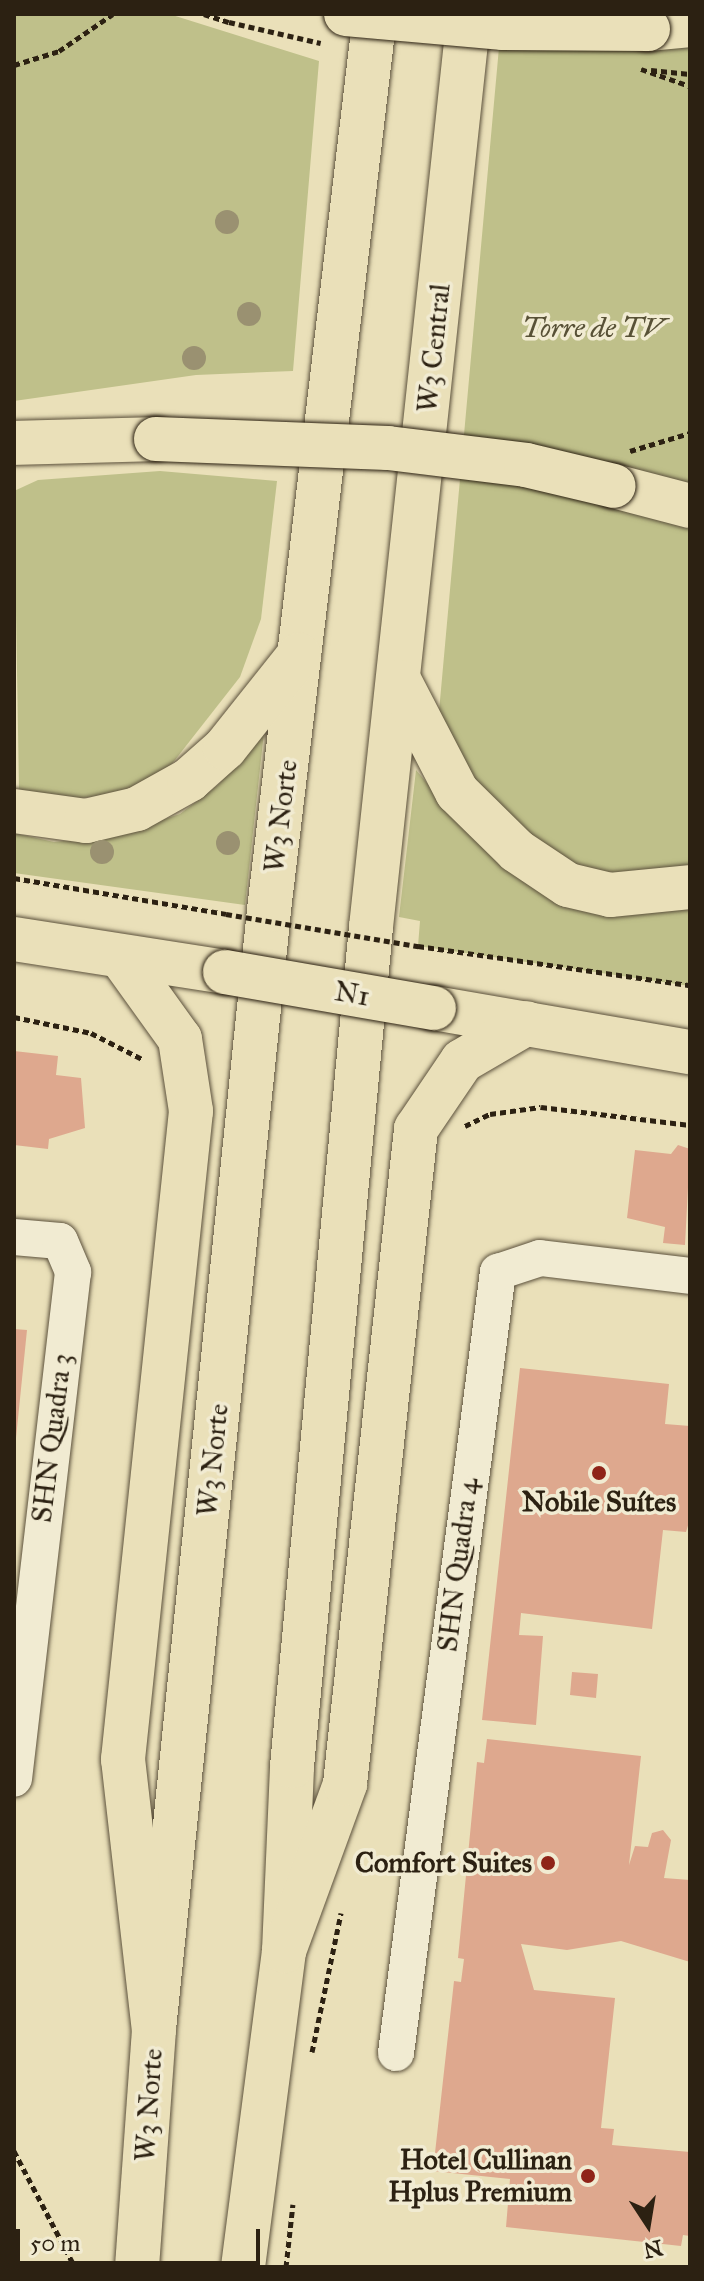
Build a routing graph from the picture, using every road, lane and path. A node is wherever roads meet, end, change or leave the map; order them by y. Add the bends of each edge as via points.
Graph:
1 (113, 14) edge
2 (204, 14) edge
3 (346, 14) edge
4 (375, 14) edge
5 (469, 14) edge
6 (229, 22) dead end
7 (659, 41) edge
8 (14, 65) edge
9 (690, 74) edge
10 (690, 86) edge
11 (690, 433) edge
12 (26, 450) edge
13 (621, 469) junction
14 (690, 506) edge
15 (299, 655) junction
16 (400, 682) junction
17 (14, 811) edge
18 (14, 878) edge
19 (690, 887) edge
20 (14, 939) edge
21 (121, 957) junction
22 (690, 985) edge
23 (527, 1023) junction
24 (690, 1052) edge
25 (490, 1114) dead end
26 (690, 1125) edge
27 (14, 1237) edge
28 (690, 1276) edge
29 (14, 1779) edge
30 (284, 1951) junction
31 (154, 2029) junction
32 (396, 2053) dead end
33 (14, 2151) edge
34 (75, 2267) edge
35 (137, 2267) edge
36 (243, 2267) edge

1 - 8 path via 59,51
2 - 6 path
3 - 7 main road, bridge
4 - 15 main road
5 - 16 main road, W3 Central
7 - 9 path
7 - 10 path
11 - 13 path
12 - 13 main road, bridge via 156,439 388,448 526,465
13 - 14 main road
15 - 17 main road via 225,748 189,780 137,809 86,821
15 - 31 main road, W3 Norte
16 - 19 main road via 457,792 517,851 568,885 610,895
16 - 30 main road via 293,1750
18 - 22 path, bridge via 418,946
20 - 21 main road, N1
21 - 23 main road, N1, bridge
21 - 31 main road via 180,1039 191,1111 123,1759
23 - 24 main road, N1
23 - 30 main road via 462,1061 416,1129 345,1784
25 - 26 path via 541,1107
27 - 29 street, SHN Quadra 3 via 60,1241 73,1272
28 - 32 street, SHN Quadra 4 via 540,1258 515,1261 498,1272
30 - 36 main road
31 - 35 main road, W3 Norte
33 - 34 path

